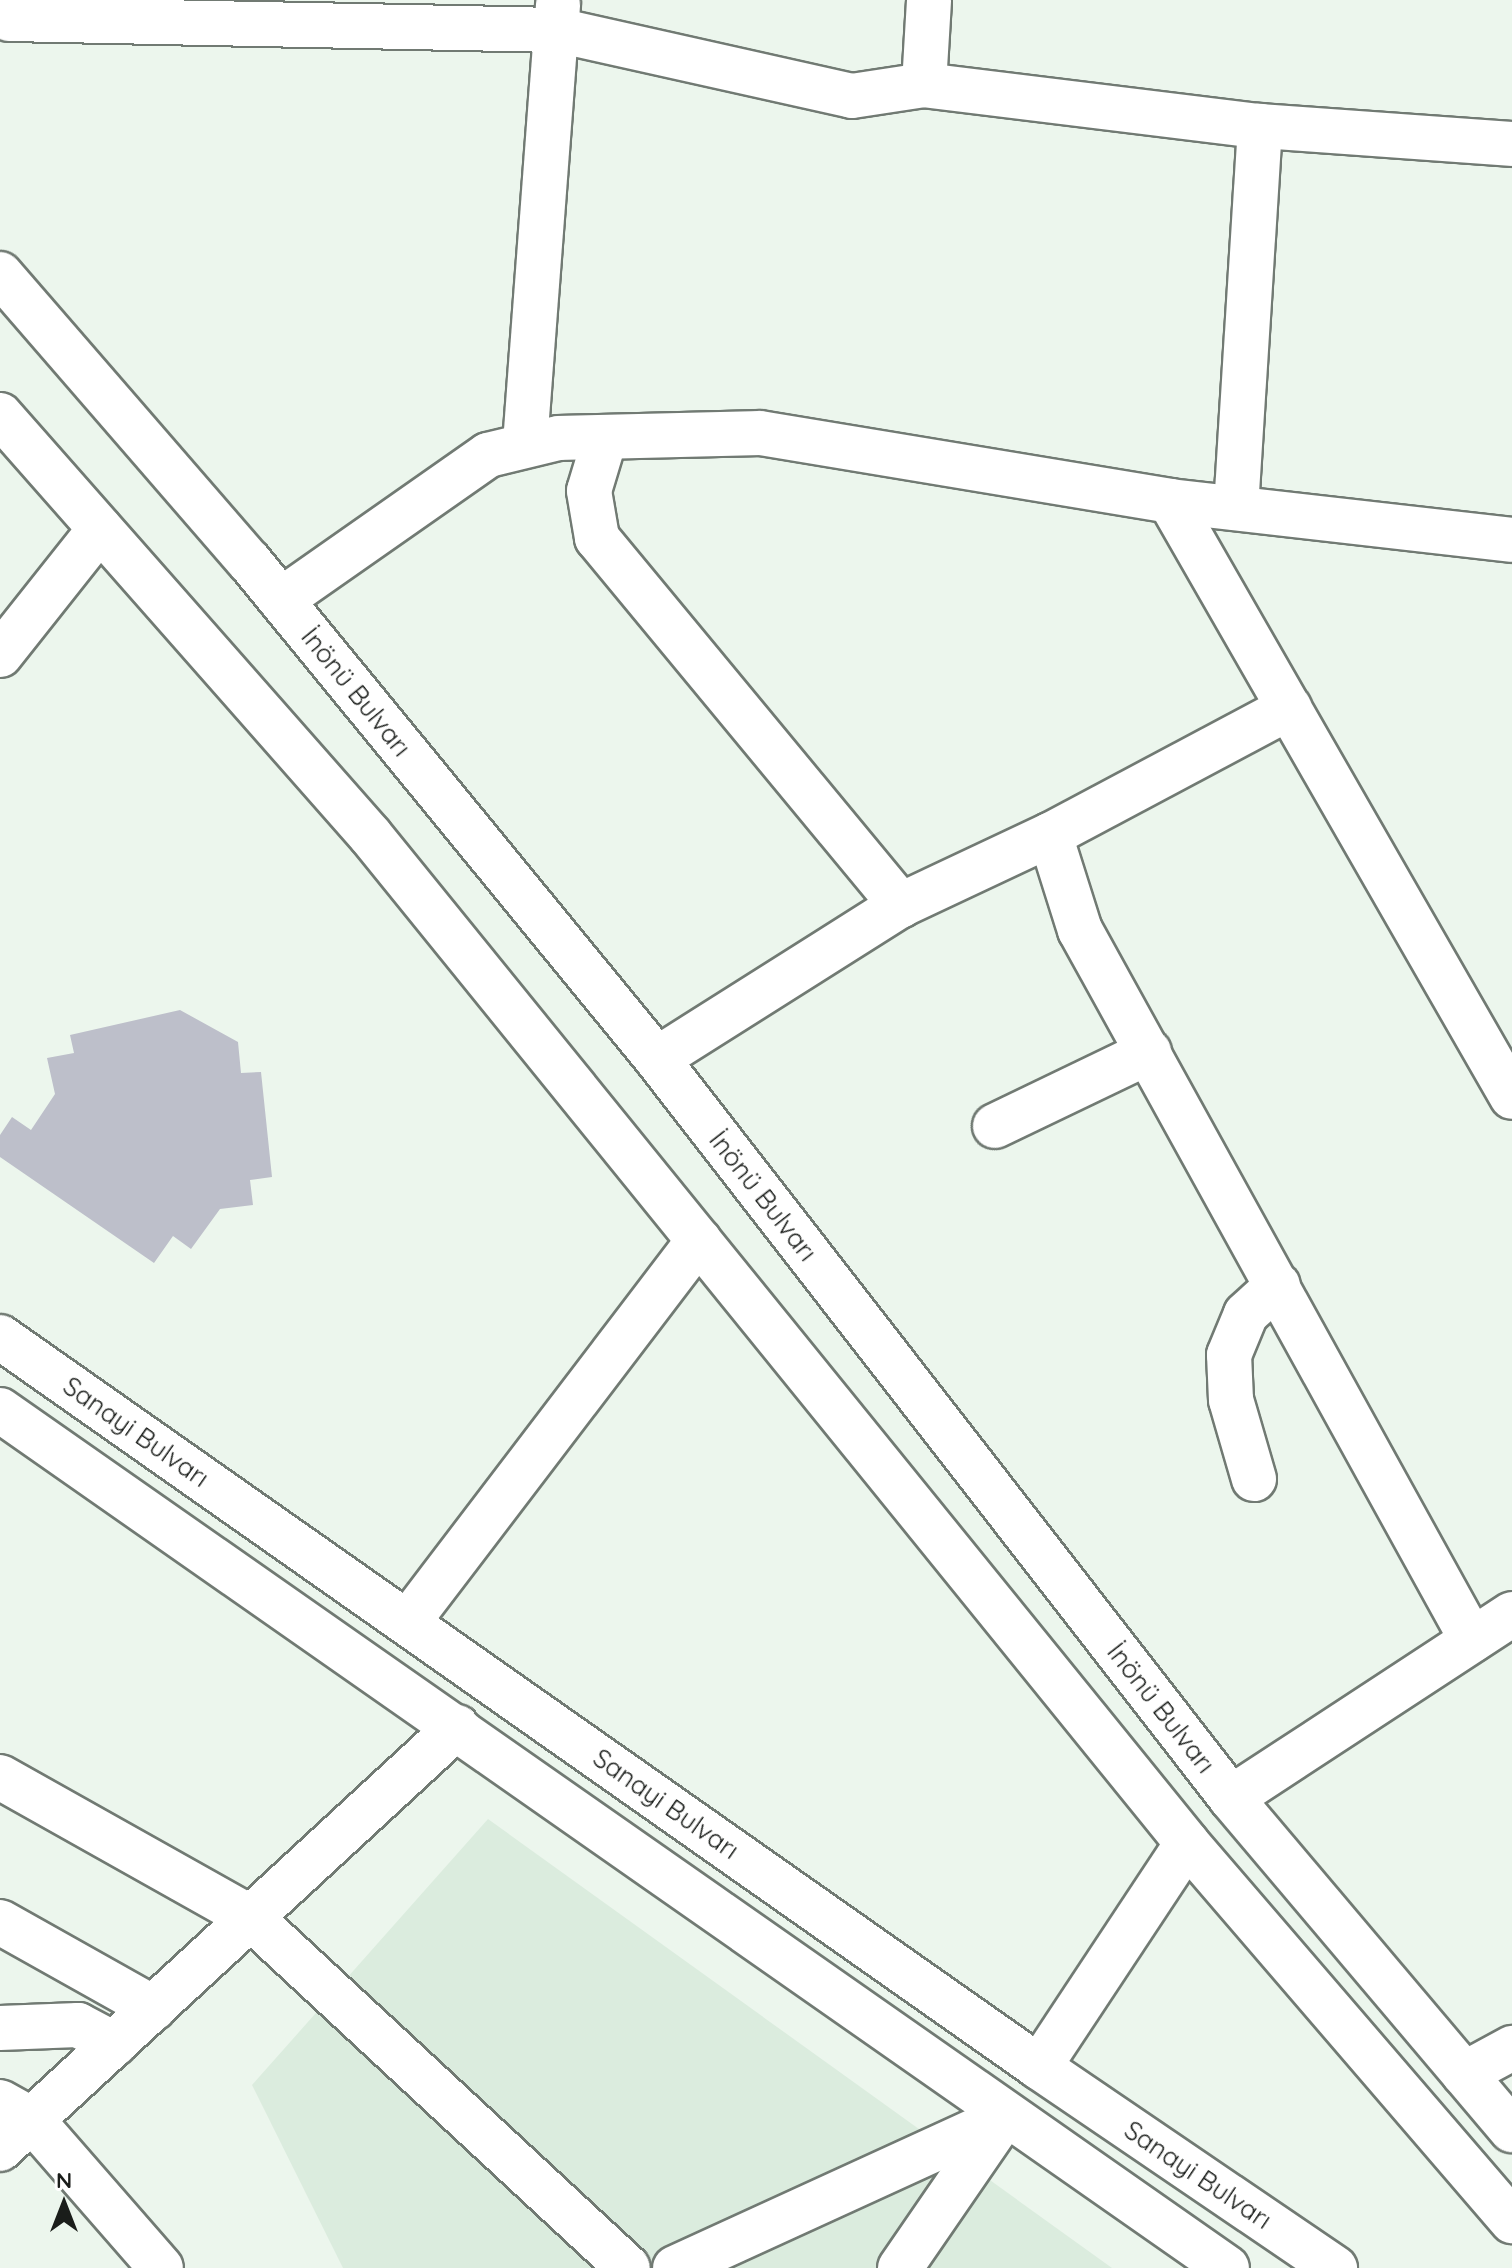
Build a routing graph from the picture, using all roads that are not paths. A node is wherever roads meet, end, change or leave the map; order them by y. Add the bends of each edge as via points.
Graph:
1 (929, 0) edge
2 (558, 15) edge
3 (8, 16) edge
4 (924, 85) junction
5 (1260, 126) junction
6 (1512, 144) edge
7 (0, 274) edge
8 (0, 415) edge
9 (605, 438) junction
10 (525, 444) junction
11 (1170, 501) junction
12 (1236, 508) junction
13 (100, 529) junction
14 (1512, 540) edge
15 (281, 600) junction
16 (0, 655) edge
17 (1289, 708) junction
18 (1050, 835) junction
19 (901, 905) junction
20 (1149, 1052) junction
21 (657, 1059) junction
22 (1512, 1097) edge
23 (995, 1126) dead end
24 (699, 1240) junction
25 (1278, 1285) junction
26 (0, 1337) edge
27 (0, 1410) edge
28 (1254, 1479) dead end
29 (1512, 1614) edge
30 (408, 1622) junction
31 (1472, 1640) junction
32 (457, 1727) junction
33 (0, 1777) edge
34 (1231, 1798) junction
35 (1187, 1843) junction
36 (251, 1918) junction
37 (0, 1922) edge
38 (153, 2008) junction
39 (0, 2028) edge
40 (114, 2044) junction
41 (1512, 2048) edge
42 (1039, 2067) junction
43 (1464, 2074) junction
44 (16, 2111) edge
45 (1005, 2117) junction
46 (1512, 2130) edge
47 (0, 2149) edge
48 (1512, 2221) edge
49 (917, 2262) edge
50 (161, 2268) edge
51 (628, 2268) edge
52 (675, 2268) edge
53 (1227, 2268) edge
54 (1335, 2268) edge

1 - 4 street
2 - 3 street
2 - 4 street via 852,96
2 - 10 street
4 - 5 street
5 - 6 street
5 - 12 street
7 - 15 street, İnönü Bulvarı
8 - 13 street
9 - 10 street
9 - 11 street via 760,433
9 - 19 street via 589,491 597,538
10 - 15 street via 488,455 421,497
11 - 12 street
11 - 17 street
12 - 14 street
13 - 16 street
13 - 24 street via 370,835
15 - 21 street, İnönü Bulvarı
17 - 18 street
17 - 22 street
18 - 19 street
18 - 20 street via 1080,930
19 - 21 street
20 - 23 street
20 - 25 street
21 - 34 street, İnönü Bulvarı
24 - 30 street
24 - 35 street
25 - 28 street via 1246,1314 1229,1355 1231,1400
25 - 31 street
26 - 30 street, Sanayi Bulvarı
27 - 32 street
29 - 31 street
30 - 42 street, Sanayi Bulvarı
31 - 34 street
32 - 36 street
32 - 45 street
33 - 36 street
34 - 43 street, İnönü Bulvarı
35 - 42 street
35 - 48 street
36 - 38 street
36 - 51 street
37 - 38 street
38 - 40 street
39 - 40 street via 78,2025
40 - 44 street
41 - 43 street
42 - 45 street
42 - 54 street, Sanayi Bulvarı
43 - 46 street, İnönü Bulvarı
44 - 47 street
44 - 50 street
45 - 49 street
45 - 52 street
45 - 53 street

